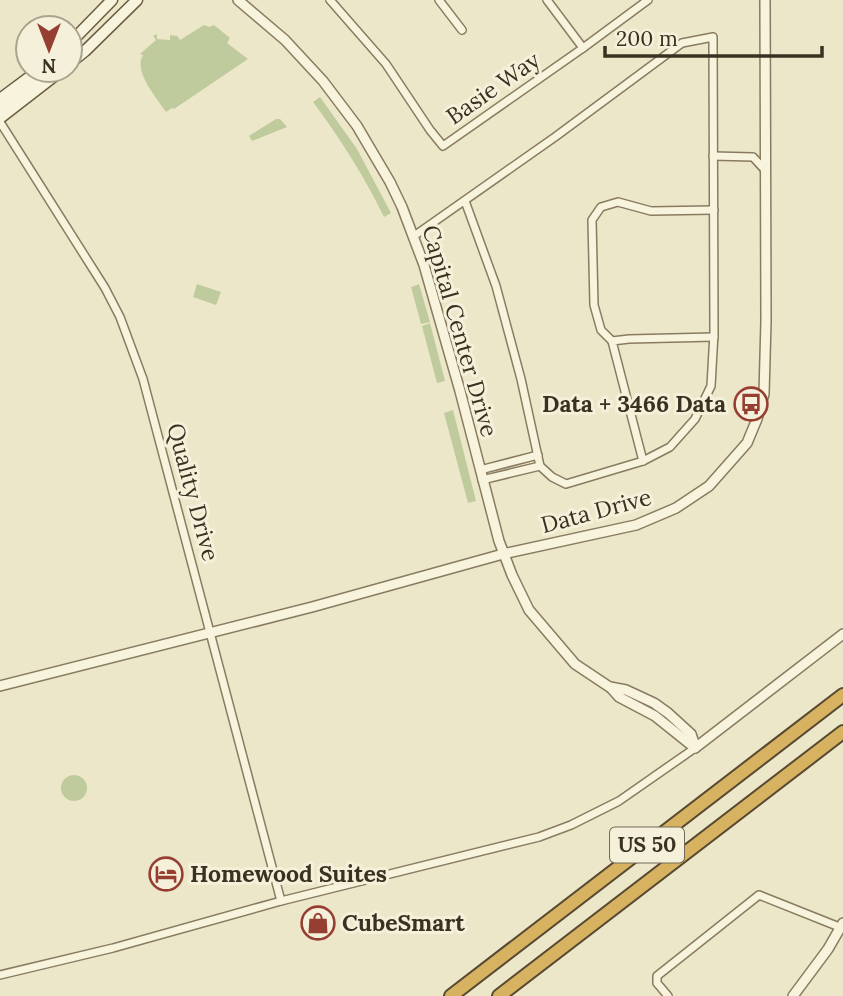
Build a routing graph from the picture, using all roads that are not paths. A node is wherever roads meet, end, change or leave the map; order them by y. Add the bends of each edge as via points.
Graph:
1 (112, 0) edge
2 (137, 0) edge
3 (238, 0) edge
4 (331, 0) edge
5 (439, 0) edge
6 (547, 0) edge
7 (646, 0) edge
8 (765, 0) edge
9 (84, 29) edge
10 (462, 30) dead end
11 (583, 48) junction
12 (84, 50) edge
13 (20, 84) edge
14 (33, 84) edge
15 (45, 84) edge
16 (0, 99) edge
17 (0, 109) edge
18 (0, 120) edge
19 (713, 156) junction
20 (765, 170) junction
21 (465, 201) junction
22 (714, 210) junction
23 (414, 236) junction
24 (714, 337) junction
25 (612, 341) junction
26 (538, 456) junction
27 (643, 461) junction
28 (540, 466) junction
29 (481, 475) junction
30 (503, 554) junction
31 (211, 632) junction
32 (843, 634) edge
33 (0, 686) edge
34 (843, 695) edge
35 (843, 732) edge
36 (695, 748) junction
37 (281, 901) junction
38 (842, 927) edge
39 (0, 975) edge
40 (450, 996) edge
41 (499, 996) edge
42 (668, 996) edge
43 (793, 996) edge

1 - 9 main road
2 - 12 main road
3 - 23 street, Capital Center Drive via 285,40 341,104 372,150
4 - 11 street, Basie Way via 386,64 443,146
5 - 10 street
6 - 11 street
7 - 11 street, Basie Way
8 - 20 street, Data Drive
13 - 16 main road
14 - 17 main road
15 - 18 main road
18 - 31 street, Quality Drive via 98,276 133,348
19 - 20 street via 753,157
19 - 21 street via 713,37 682,43
19 - 22 street
20 - 30 street, Data Drive via 766,375 763,403 747,443 709,486 676,508 636,525
21 - 23 street
21 - 26 street via 496,286
22 - 24 street
22 - 25 street via 651,211 618,202 601,207 592,220 594,305 601,330
23 - 29 street, Capital Center Drive
24 - 25 street
24 - 27 street via 711,386 695,419 670,447
25 - 27 street
26 - 28 street
26 - 29 street
27 - 28 street via 566,484
28 - 29 street
29 - 30 street, Capital Center Drive
30 - 31 street, Data Drive
30 - 36 street, Capital Center Drive via 529,610 575,664
31 - 33 street, Data Drive
31 - 37 street, Quality Drive
32 - 36 street
34 - 40 highway, US 50
35 - 41 highway, US 50
36 - 37 street via 619,801 550,833
37 - 39 street
38 - 42 street via 759,895 657,976
38 - 43 street

